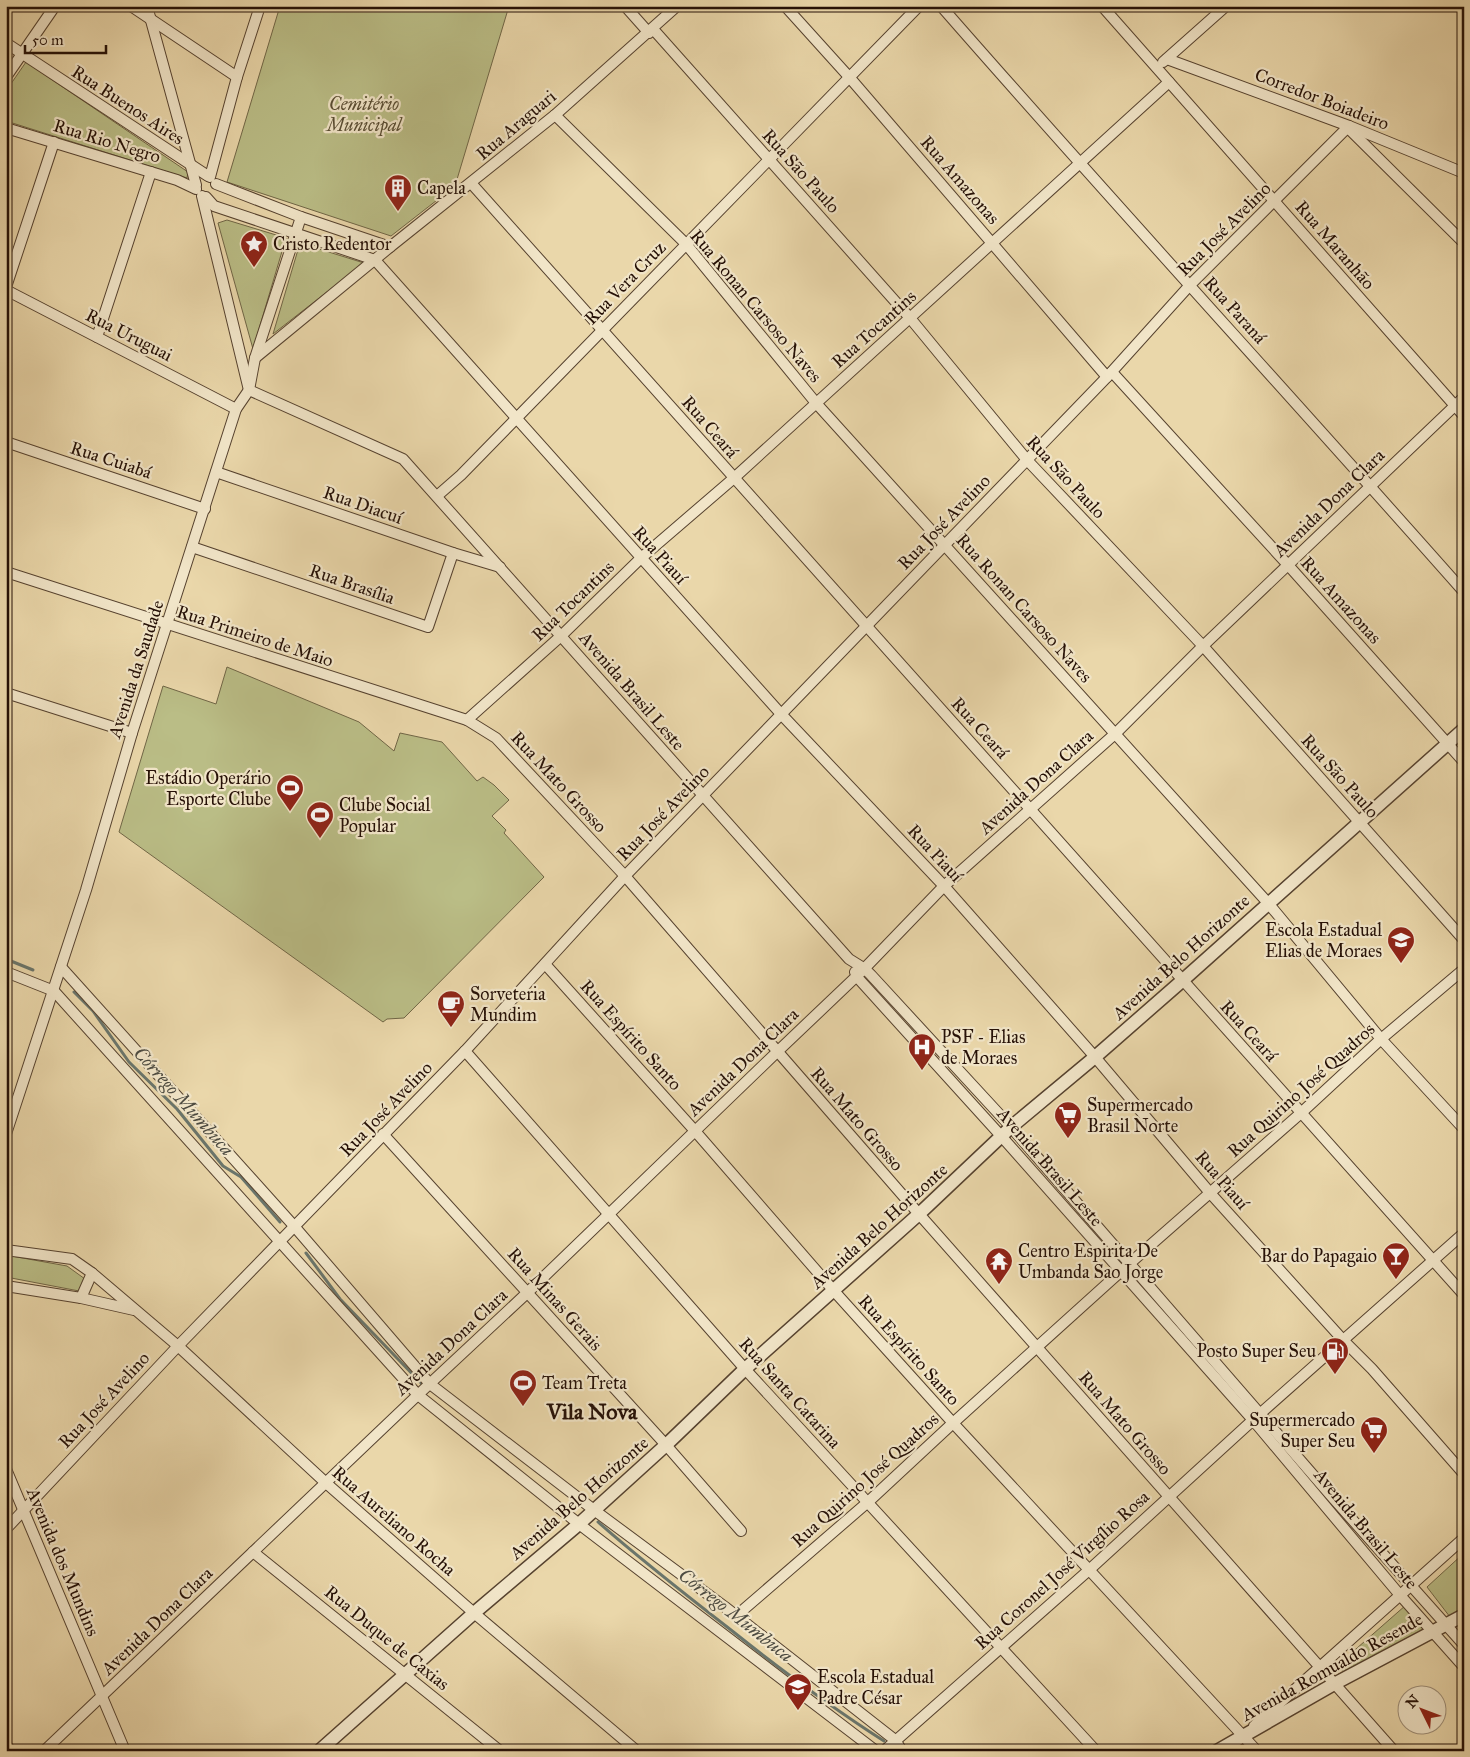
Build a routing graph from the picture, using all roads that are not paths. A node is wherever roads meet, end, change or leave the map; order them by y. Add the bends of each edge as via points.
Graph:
1 (55, 6) edge
2 (131, 6) edge
3 (147, 6) edge
4 (260, 6) edge
5 (625, 6) edge
6 (676, 6) edge
7 (785, 6) edge
8 (919, 6) edge
9 (941, 6) edge
10 (1102, 6) edge
11 (1226, 6) edge
12 (151, 20) junction
13 (651, 31) junction
14 (6, 44) edge
15 (21, 54) junction
16 (1167, 58) junction
17 (1156, 68) junction
18 (6, 77) edge
19 (237, 77) junction
20 (850, 78) junction
21 (1169, 82) junction
22 (555, 115) junction
23 (1348, 126) junction
24 (6, 128) edge
25 (54, 142) junction
26 (770, 159) junction
27 (189, 163) junction
28 (1079, 164) junction
29 (151, 172) junction
30 (1464, 174) edge
31 (211, 179) junction
32 (472, 183) junction
33 (200, 192) junction
34 (1274, 202) junction
35 (301, 217) junction
36 (297, 233) junction
37 (992, 242) junction
38 (1464, 243) edge
39 (686, 244) junction
40 (390, 247) junction
41 (375, 260) junction
42 (1190, 285) junction
43 (6, 289) edge
44 (910, 318) junction
45 (602, 329) junction
46 (97, 337) junction
47 (255, 358) junction
48 (1109, 374) junction
49 (249, 390) junction
50 (1464, 397) edge
51 (816, 403) junction
52 (1454, 406) junction
53 (236, 409) junction
54 (1464, 416) edge
55 (515, 418) junction
56 (6, 442) edge
57 (1027, 460) junction
58 (216, 472) junction
59 (734, 478) junction
60 (1370, 486) junction
61 (437, 496) junction
62 (205, 509) junction
63 (945, 545) junction
64 (192, 547) junction
65 (453, 552) junction
66 (640, 558) junction
67 (1288, 564) junction
68 (500, 567) junction
69 (6, 572) edge
70 (1464, 592) edge
71 (167, 625) junction
72 (866, 625) junction
73 (561, 636) junction
74 (1203, 646) junction
75 (6, 693) edge
76 (781, 714) junction
77 (467, 720) junction
78 (1464, 729) edge
79 (132, 733) junction
80 (1116, 733) junction
81 (1448, 744) junction
82 (1464, 762) edge
83 (703, 796) junction
84 (1031, 810) junction
85 (1359, 822) junction
86 (625, 876) junction
87 (944, 886) junction
88 (1268, 903) junction
89 (1464, 940) edge
90 (849, 959) junction
91 (546, 964) junction
92 (865, 968) junction
93 (1464, 969) edge
94 (60, 970) junction
95 (6, 972) edge
96 (857, 976) junction
97 (1183, 980) junction
98 (54, 989) junction
99 (1381, 1039) junction
100 (465, 1051) junction
101 (777, 1052) junction
102 (1095, 1057) junction
103 (1301, 1113) junction
104 (1464, 1129) edge
105 (695, 1131) junction
106 (1006, 1132) junction
107 (6, 1134) edge
108 (383, 1134) junction
109 (1044, 1166) junction
110 (1035, 1174) junction
111 (1211, 1194) junction
112 (609, 1213) junction
113 (918, 1214) junction
114 (294, 1226) junction
115 (1464, 1233) edge
116 (280, 1241) junction
117 (6, 1250) edge
118 (1433, 1260) junction
119 (1129, 1264) junction
120 (1121, 1272) junction
121 (92, 1273) junction
122 (6, 1286) edge
123 (834, 1291) junction
124 (527, 1293) junction
125 (1464, 1295) edge
126 (81, 1298) junction
127 (135, 1310) junction
128 (1343, 1340) junction
129 (178, 1346) junction
130 (1038, 1348) junction
131 (745, 1369) junction
132 (430, 1384) junction
133 (418, 1395) junction
134 (1256, 1417) junction
135 (953, 1423) junction
136 (666, 1445) junction
137 (6, 1469) edge
138 (1464, 1474) edge
139 (326, 1483) junction
140 (1168, 1496) junction
141 (868, 1502) junction
142 (1329, 1502) junction
143 (23, 1510) junction
144 (594, 1510) junction
145 (579, 1524) junction
146 (6, 1529) edge
147 (741, 1531) dead end
148 (1464, 1538) edge
149 (253, 1552) junction
150 (1089, 1570) junction
151 (1409, 1585) junction
152 (1399, 1594) junction
153 (474, 1613) junction
154 (1464, 1615) edge
155 (736, 1616) junction
156 (1446, 1625) junction
157 (1433, 1632) junction
158 (1464, 1645) edge
159 (1000, 1648) junction
160 (1319, 1667) junction
161 (1464, 1667) edge
162 (406, 1674) junction
163 (1334, 1684) junction
164 (102, 1696) junction
165 (1244, 1735) junction
166 (895, 1740) junction
167 (6, 1744) edge
168 (10, 1751) edge
169 (44, 1751) edge
170 (126, 1751) edge
171 (319, 1751) edge
172 (500, 1751) edge
173 (637, 1751) edge
174 (876, 1751) edge
175 (884, 1751) edge
176 (902, 1751) edge
177 (1096, 1751) edge
178 (1217, 1751) edge
179 (1257, 1751) edge
180 (1394, 1751) edge

1 - 15 street
2 - 12 street
3 - 12 street
4 - 19 street
5 - 13 street, Rua São Paulo
6 - 13 street, Rua Araguari
7 - 20 street, Rua Amazonas
8 - 20 street, Rua Vera Cruz
9 - 28 street, Rua Paraná
10 - 17 street, Rua Maranhão
11 - 16 street
12 - 19 street
12 - 27 street
13 - 22 street, Rua Araguari
13 - 26 street, Rua São Paulo
14 - 15 street, Rua Buenos Aires
15 - 18 street
15 - 27 street, Rua Buenos Aires
16 - 17 street
16 - 23 street, Corredor Boiadeiro
17 - 21 street, Rua Maranhão
19 - 31 street
20 - 26 street, Rua Vera Cruz
20 - 37 street, Rua Amazonas
21 - 28 street, Rua Tocantins
21 - 34 street, Rua Maranhão
22 - 32 street, Rua Araguari
22 - 39 street, Rua Ronan Carsoso Naves
23 - 30 street, Corredor Boiadeiro
23 - 34 street, Rua José Avelino
23 - 38 street
24 - 25 street, Rua Rio Negro
25 - 29 street, Rua Rio Negro
25 - 43 street
26 - 39 street, Rua Vera Cruz
26 - 44 street, Rua São Paulo
27 - 31 street, Rua Buenos Aires
27 - 33 street
28 - 37 street, Rua Tocantins
28 - 42 street, Rua Paraná
29 - 33 street, Rua Rio Negro
29 - 46 street
31 - 33 street via 201,178
31 - 33 street via 214,192
31 - 35 street
32 - 40 street, Rua Araguari
32 - 45 street, Rua Ceará
33 - 36 street, Rua Rio Negro via 214,206
33 - 49 street
34 - 42 street, Rua José Avelino
34 - 52 street, Rua Maranhão
35 - 36 street, Avenida da Saudade
35 - 40 street
36 - 41 street, Rua Rio Negro
36 - 47 street, Avenida da Saudade
37 - 44 street, Rua Tocantins
37 - 48 street, Rua Amazonas
39 - 45 street, Rua Vera Cruz
39 - 51 street, Rua Ronan Carsoso Naves
40 - 41 street, Rua Araguari
41 - 47 street, Rua Araguari
41 - 55 street, Rua Piauí
42 - 48 street, Rua José Avelino
42 - 60 street, Rua Paraná
43 - 46 street, Rua Uruguai
44 - 51 street, Rua Tocantins
44 - 57 street, Rua São Paulo
45 - 55 street, Rua Vera Cruz
45 - 59 street, Rua Ceará
46 - 53 street, Rua Uruguai
47 - 49 street, Avenida da Saudade
48 - 57 street, Rua José Avelino
48 - 67 street, Rua Amazonas
49 - 53 street, Avenida da Saudade
49 - 61 street, Avenida Brasil Leste via 403,459
50 - 52 street, Avenida Dona Clara
51 - 59 street, Rua Tocantins
51 - 63 street, Rua Ronan Carsoso Naves
52 - 54 street, Rua Maranhão
52 - 60 street, Avenida Dona Clara
53 - 58 street, Avenida da Saudade
55 - 61 street, Rua Vera Cruz
55 - 66 street, Rua Piauí
56 - 62 street, Rua Cuiabá
57 - 63 street, Rua José Avelino
57 - 74 street, Rua São Paulo
58 - 62 street, Avenida da Saudade
58 - 65 street, Rua Diacuí
59 - 66 street, Rua Tocantins
59 - 72 street, Rua Ceará
60 - 67 street, Avenida Dona Clara
60 - 70 street, Rua Paraná
61 - 68 street, Avenida Brasil Leste
62 - 64 street, Avenida da Saudade
63 - 72 street, Rua José Avelino
63 - 80 street, Rua Ronan Carsoso Naves
64 - 65 street, Rua Brasília via 428,627
64 - 71 street, Avenida da Saudade
65 - 68 street, Rua Diacuí
66 - 73 street, Rua Tocantins
66 - 76 street, Rua Piauí
67 - 74 street, Avenida Dona Clara
67 - 81 street, Rua Amazonas
68 - 73 street, Avenida Brasil Leste
69 - 71 street, Rua Primeiro de Maio
71 - 77 street, Rua Primeiro de Maio
71 - 79 street, Avenida da Saudade
72 - 76 street, Rua José Avelino
72 - 84 street, Rua Ceará
73 - 77 street, Rua Tocantins
73 - 83 street, Avenida Brasil Leste
74 - 80 street, Avenida Dona Clara
74 - 85 street, Rua São Paulo
75 - 79 street
76 - 83 street, Rua José Avelino
76 - 87 street, Rua Piauí
77 - 86 street, Rua Mato Grosso via 496,738
78 - 81 street, Avenida Belo Horizonte
79 - 94 street, Avenida da Saudade
80 - 84 street, Avenida Dona Clara
80 - 88 street, Rua Ronan Carsoso Naves
81 - 82 street, Rua Amazonas
81 - 85 street, Avenida Belo Horizonte
83 - 86 street, Rua José Avelino
83 - 90 street, Avenida Brasil Leste
84 - 87 street, Avenida Dona Clara
84 - 97 street, Rua Ceará
85 - 88 street, Avenida Belo Horizonte
85 - 89 street, Rua São Paulo
86 - 91 street, Rua José Avelino
86 - 101 street, Rua Mato Grosso
87 - 92 street, Avenida Dona Clara
87 - 102 street, Rua Piauí
88 - 97 street, Avenida Belo Horizonte
88 - 99 street, Rua Ronan Carsoso Naves
90 - 92 street, Avenida Brasil Leste
90 - 96 street, Avenida Brasil Leste
91 - 100 street, Rua José Avelino
91 - 105 street, Rua Espírito Santo
92 - 96 street, Avenida Dona Clara
92 - 106 street, Avenida Brasil Leste
93 - 99 street, Rua Quirino José Quadros
94 - 98 street, Avenida da Saudade
94 - 114 street
95 - 98 street
96 - 101 street, Avenida Dona Clara
96 - 106 street, Avenida Brasil Leste
97 - 102 street, Avenida Belo Horizonte
97 - 103 street, Rua Ceará
98 - 107 street, Avenida da Saudade
98 - 116 street
99 - 103 street, Rua Quirino José Quadros
99 - 104 street, Rua Ronan Carsoso Naves
100 - 108 street, Rua José Avelino
100 - 112 street, Rua Santa Catarina
101 - 105 street, Avenida Dona Clara
101 - 113 street, Rua Mato Grosso
102 - 106 street, Avenida Belo Horizonte
102 - 111 street, Rua Piauí
103 - 111 street, Rua Quirino José Quadros
103 - 118 street, Rua Ceará
105 - 112 street, Avenida Dona Clara
105 - 123 street, Rua Espírito Santo
106 - 109 street, Avenida Brasil Leste
106 - 110 street, Avenida Brasil Leste
106 - 113 street, Avenida Belo Horizonte
108 - 114 street, Rua José Avelino
108 - 124 street, Rua Minas Gerais
109 - 110 street
109 - 119 street, Avenida Brasil Leste
110 - 120 street, Avenida Brasil Leste
111 - 119 street, Rua Quirino José Quadros
111 - 128 street, Rua Piauí
112 - 124 street, Avenida Dona Clara
112 - 131 street, Rua Santa Catarina
113 - 123 street, Avenida Belo Horizonte
113 - 130 street, Rua Mato Grosso
114 - 116 street, Rua José Avelino
114 - 132 street
115 - 118 street, Rua Coronel José Virgílio Rosa
116 - 129 street, Rua José Avelino
116 - 133 street
117 - 121 street, Rua Aureliano Rocha via 72,1260
118 - 125 street, Rua Ceará
118 - 128 street, Rua Coronel José Virgílio Rosa
119 - 120 street, Rua Quirino José Quadros
119 - 134 street, Avenida Brasil Leste
120 - 130 street, Rua Quirino José Quadros
120 - 134 street, Avenida Brasil Leste
121 - 126 street
121 - 127 street, Rua Aureliano Rocha
122 - 126 street
123 - 131 street, Avenida Belo Horizonte
123 - 135 street, Rua Espírito Santo
124 - 132 street, Avenida Dona Clara
124 - 136 street, Rua Minas Gerais
126 - 127 street
127 - 129 street, Rua Aureliano Rocha
128 - 134 street, Rua Coronel José Virgílio Rosa
128 - 138 street, Rua Piauí
129 - 139 street, Rua Aureliano Rocha
129 - 143 street, Rua José Avelino
130 - 135 street, Rua Quirino José Quadros
130 - 140 street, Rua Mato Grosso
131 - 136 street, Avenida Belo Horizonte
131 - 141 street, Rua Santa Catarina
132 - 133 street, Avenida Dona Clara
132 - 144 street
133 - 139 street, Avenida Dona Clara
133 - 145 street
134 - 140 street, Rua Coronel José Virgílio Rosa
134 - 142 street, Avenida Brasil Leste
135 - 141 street, Rua Quirino José Quadros
135 - 150 street, Rua Espírito Santo
136 - 144 street, Avenida Belo Horizonte
136 - 147 street, Rua Minas Gerais
137 - 143 street, Avenida dos Mundins
139 - 149 street, Avenida Dona Clara
139 - 153 street, Rua Aureliano Rocha
140 - 150 street, Rua Coronel José Virgílio Rosa
140 - 160 street, Rua Mato Grosso
141 - 155 street, Rua Quirino José Quadros
141 - 159 street, Rua Santa Catarina
142 - 151 street, Avenida Brasil Leste
142 - 152 street, Avenida Brasil Leste
143 - 146 street, Rua José Avelino
143 - 164 street, Avenida dos Mundins
144 - 145 street, Avenida Belo Horizonte
144 - 155 street
145 - 153 street, Avenida Belo Horizonte
145 - 174 street
148 - 151 street
149 - 162 street, Rua Duque de Caxias
149 - 164 street, Avenida Dona Clara
150 - 159 street, Rua Coronel José Virgílio Rosa
150 - 165 street, Rua Espírito Santo
151 - 152 street
151 - 156 street, Avenida Brasil Leste
152 - 157 street, Avenida Brasil Leste
152 - 160 street
153 - 162 street, Avenida Belo Horizonte
153 - 173 street, Rua Aureliano Rocha
154 - 156 street, Avenida Romualdo Resende
155 - 166 street
156 - 157 street, Avenida Romualdo Resende
156 - 158 street, Avenida Brasil Leste
157 - 161 street, Avenida Brasil Leste
157 - 163 street, Avenida Romualdo Resende
159 - 166 street, Rua Coronel José Virgílio Rosa
159 - 177 street, Rua Santa Catarina
160 - 163 street, Rua Mato Grosso
160 - 165 street
162 - 171 street, Avenida Belo Horizonte
162 - 172 street, Rua Duque de Caxias
163 - 165 street, Avenida Romualdo Resende
163 - 180 street, Rua Mato Grosso
164 - 169 street, Avenida Dona Clara
164 - 170 street, Avenida dos Mundins
165 - 178 street, Avenida Romualdo Resende
165 - 179 street, Rua Espírito Santo
166 - 175 street, Rua Coronel José Virgílio Rosa
166 - 176 street
167 - 168 street

